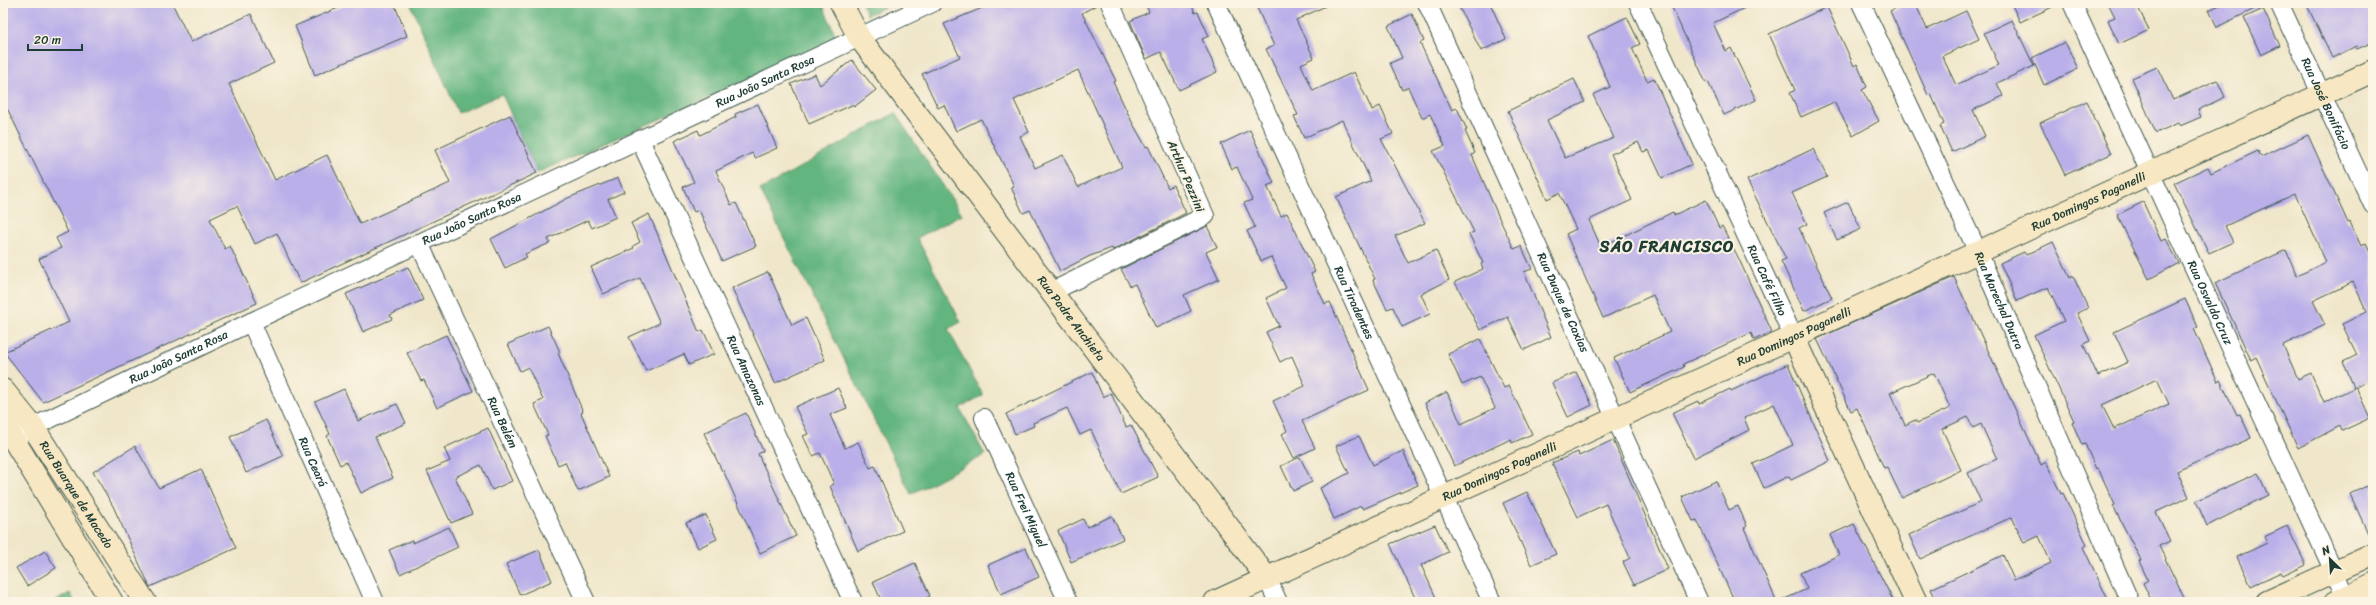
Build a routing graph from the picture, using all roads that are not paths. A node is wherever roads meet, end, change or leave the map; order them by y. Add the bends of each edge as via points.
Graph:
1 (840, 3) edge
2 (932, 3) edge
3 (1110, 3) edge
4 (1216, 3) edge
5 (1427, 3) edge
6 (1638, 3) edge
7 (1860, 3) edge
8 (2072, 3) edge
9 (2279, 3) edge
10 (859, 37) junction
11 (2373, 71) edge
12 (2324, 96) junction
13 (640, 140) junction
14 (2151, 172) junction
15 (2373, 205) edge
16 (419, 243) junction
17 (1978, 252) junction
18 (1052, 291) junction
19 (251, 322) junction
20 (1793, 336) junction
21 (3, 390) edge
22 (984, 418) dead end
23 (1615, 418) junction
24 (33, 427) junction
25 (8, 431) edge
26 (1444, 497) junction
27 (2373, 554) edge
28 (2333, 572) junction
29 (1267, 578) junction
30 (2373, 584) edge
31 (2343, 600) edge
32 (112, 602) edge
33 (145, 602) edge
34 (375, 602) edge
35 (586, 602) edge
36 (853, 602) edge
37 (1068, 602) edge
38 (1215, 602) edge
39 (1278, 602) edge
40 (1492, 602) edge
41 (1700, 602) edge
42 (1916, 602) edge
43 (2130, 602) edge
44 (2267, 602) edge

1 - 10 street, Rua Padre Anchieta
2 - 10 street, Rua João Santa Rosa
3 - 18 street, Arthur Pezzini via 1205,216
4 - 26 street, Rua Tiradentes
5 - 23 street, Rua Duque de Caxias
6 - 20 street, Rua Café Filho
7 - 17 street, Rua Marechal Dutra
8 - 14 street, Rua Osvaldo Cruz
9 - 12 street, Rua José Bonifácio
10 - 13 street, Rua João Santa Rosa
10 - 18 street, Rua Padre Anchieta
11 - 12 street, Rua Domingos Paganelli
12 - 14 street, Rua Domingos Paganelli
12 - 15 street, Rua José Bonifácio
13 - 16 street, Rua João Santa Rosa
13 - 36 street, Rua Amazonas
14 - 17 street, Rua Domingos Paganelli
14 - 28 street, Rua Osvaldo Cruz
16 - 19 street, Rua João Santa Rosa
16 - 35 street, Rua Belém
17 - 20 street, Rua Domingos Paganelli
17 - 43 street, Rua Marechal Dutra
18 - 29 street, Rua Padre Anchieta
19 - 24 street, Rua João Santa Rosa
19 - 34 street, Rua Ceará
20 - 23 street, Rua Domingos Paganelli
20 - 42 street, Rua Café Filho
21 - 24 street, Rua Buarque de Macedo
22 - 37 street, Rua Frei Miguel
23 - 26 street, Rua Domingos Paganelli
23 - 41 street, Rua Duque de Caxias
24 - 25 street, Rua João Santa Rosa
24 - 33 street, Rua Buarque de Macedo
25 - 32 street, Rua Buarque de Macedo
26 - 29 street, Rua Domingos Paganelli
26 - 40 street, Rua Tiradentes
27 - 28 street
28 - 31 street, Rua Osvaldo Cruz
28 - 44 street
29 - 38 street, Rua Domingos Paganelli
29 - 39 street, Rua Padre Anchieta
30 - 31 street

